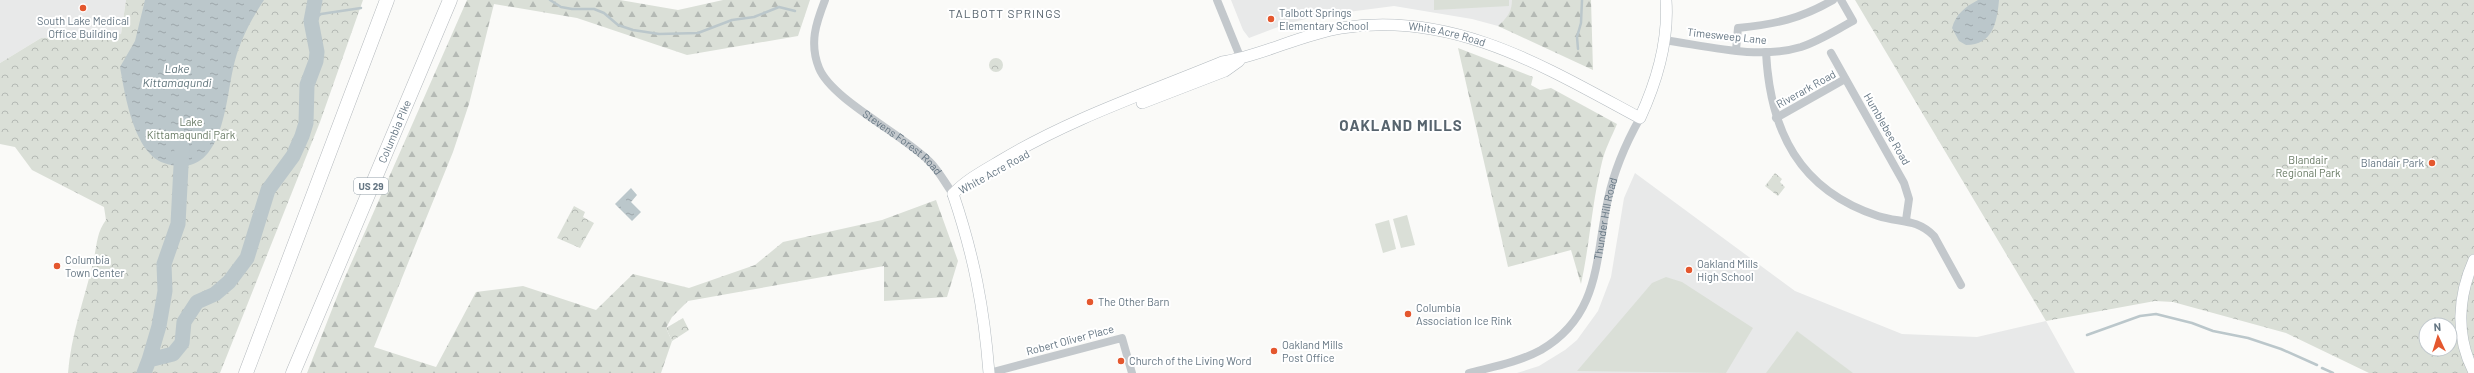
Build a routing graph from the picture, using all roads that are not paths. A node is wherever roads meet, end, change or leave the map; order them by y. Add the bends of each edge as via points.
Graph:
1 (387, 0) edge
2 (450, 0) edge
3 (825, 0) edge
4 (1217, 0) edge
5 (1666, 0) edge
6 (1833, 0) edge
7 (1842, 0) edge
8 (1664, 40) junction
9 (1736, 50) junction
10 (1766, 52) junction
11 (1831, 54) dead end
12 (1241, 59) junction
13 (1846, 79) junction
14 (1640, 118) junction
15 (1776, 118) junction
16 (953, 194) junction
17 (1906, 220) junction
18 (2474, 260) edge
19 (1960, 285) dead end
20 (2474, 372) edge
21 (246, 373) edge
22 (293, 373) edge
23 (989, 373) edge
24 (1132, 373) edge
25 (1469, 373) edge

1 - 21 highway
2 - 22 highway, Columbia Pike / US 29
3 - 16 street, Stevens Forest Road via 818,16 813,40 819,68 825,79 930,162
4 - 12 street
5 - 8 street, Thunder Hill Road
6 - 9 street via 1797,18 1738,28
7 - 10 street, Timesweep Lane via 1853,21 1800,47
8 - 9 street, Timesweep Lane
8 - 14 street, Thunder Hill Road via 1656,76
9 - 10 street, Timesweep Lane
10 - 15 street via 1770,93
11 - 13 street, Humblebee Road
12 - 14 street, White Acre Road via 1292,40 1341,28 1374,25 1437,28 1512,52
12 - 16 street, White Acre Road via 1225,71 1062,136 1015,160 966,190
13 - 15 street, Riverark Road
13 - 17 street, Humblebee Road via 1904,182 1908,199
14 - 25 street, Thunder Hill Road via 1614,178 1602,227 1597,270 1591,292 1578,316 1555,340 1525,358
15 - 17 street via 1809,175 1831,195 1874,215
16 - 23 street, Stevens Forest Road via 970,246 981,293
17 - 19 street via 1928,229 1934,236
18 - 20 street via 2465,284 2460,320 2466,354
23 - 24 street, Robert Oliver Place via 1122,338

